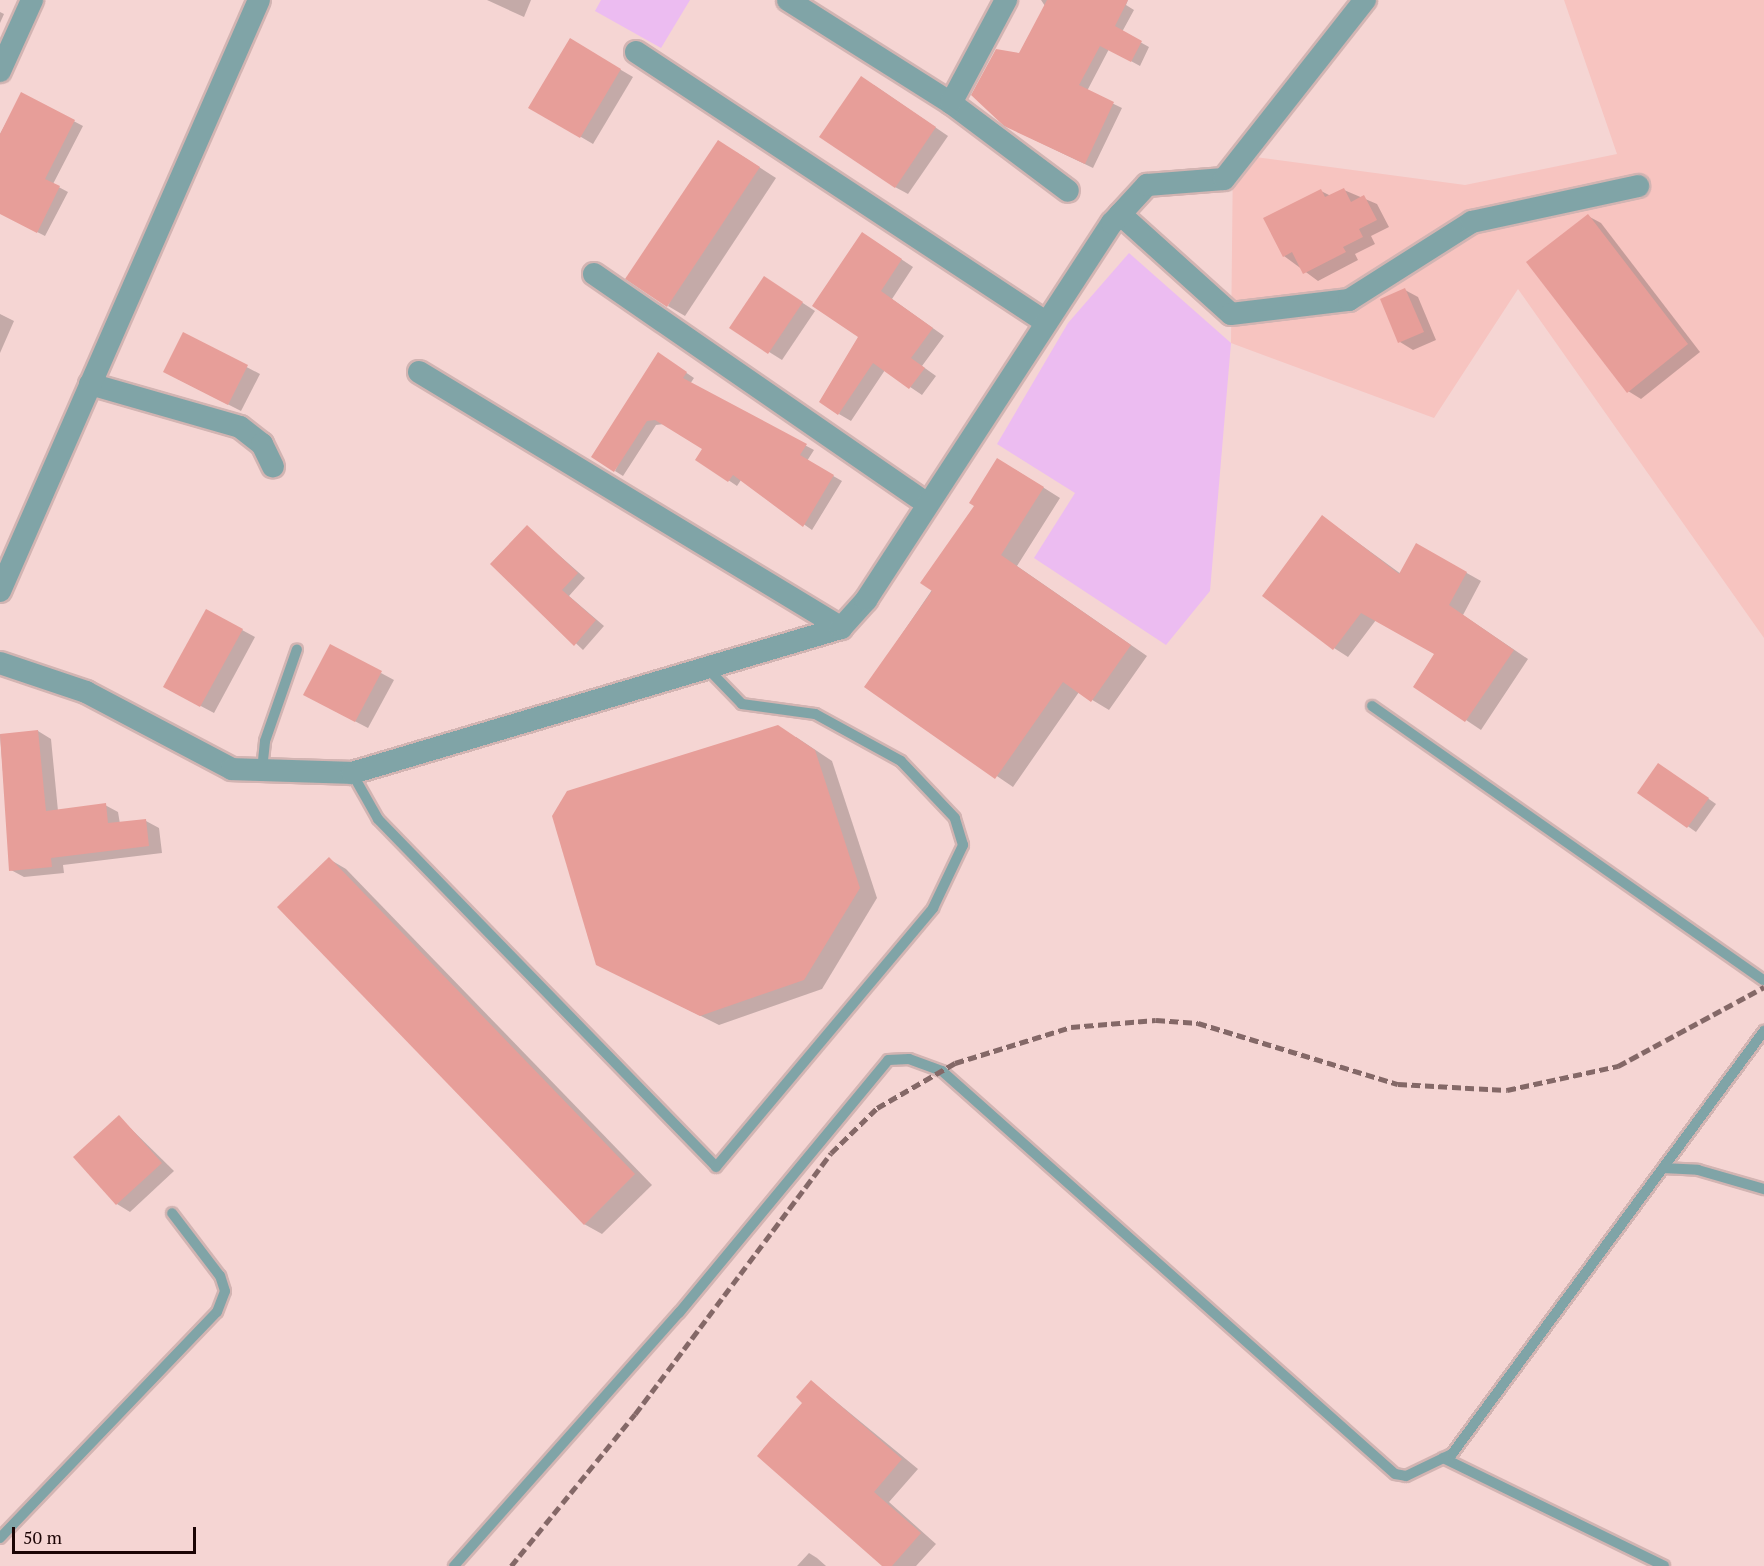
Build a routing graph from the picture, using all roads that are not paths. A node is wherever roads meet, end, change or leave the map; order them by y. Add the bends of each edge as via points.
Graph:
1 (32, 0) edge
2 (259, 0) edge
3 (788, 0) edge
4 (1006, 0) edge
5 (1365, 0) edge
6 (636, 52) dead end
7 (0, 71) edge
8 (951, 103) junction
9 (1638, 186) dead end
10 (1068, 191) dead end
11 (1120, 214) junction
12 (594, 274) dead end
13 (1044, 321) junction
14 (419, 372) dead end
15 (90, 384) junction
16 (273, 467) dead end
17 (927, 504) junction
18 (0, 591) edge
19 (841, 628) junction
20 (297, 649) dead end
21 (0, 663) edge
22 (708, 669) junction
23 (1372, 706) dead end
24 (262, 770) junction
25 (352, 773) junction
26 (1764, 980) edge
27 (1764, 1031) edge
28 (1663, 1168) junction
29 (1764, 1189) edge
30 (172, 1213) dead end
31 (1443, 1458) junction
32 (0, 1538) edge
33 (454, 1566) edge
34 (1664, 1566) edge

1 - 7 street
2 - 15 street
3 - 8 street
4 - 8 street
5 - 11 street via 1224,180 1147,185
6 - 13 street
8 - 10 street
9 - 11 street via 1472,222 1349,300 1231,314
11 - 13 street
12 - 17 street
13 - 17 street
14 - 19 street
15 - 16 street via 240,427 262,444
15 - 18 street
17 - 19 street
19 - 22 street
20 - 24 lane via 265,741
21 - 24 street via 86,692 232,769
22 - 25 street
22 - 25 lane via 742,704 815,714 900,761 955,818 963,845 933,908 716,1167 378,819
23 - 26 lane
24 - 25 street
27 - 28 lane
28 - 29 lane via 1698,1170
28 - 31 lane via 1452,1454
30 - 32 lane via 220,1276 225,1291 217,1312
31 - 33 lane via 1406,1476 1395,1474 942,1071 909,1059 888,1060 679,1313
31 - 34 lane

